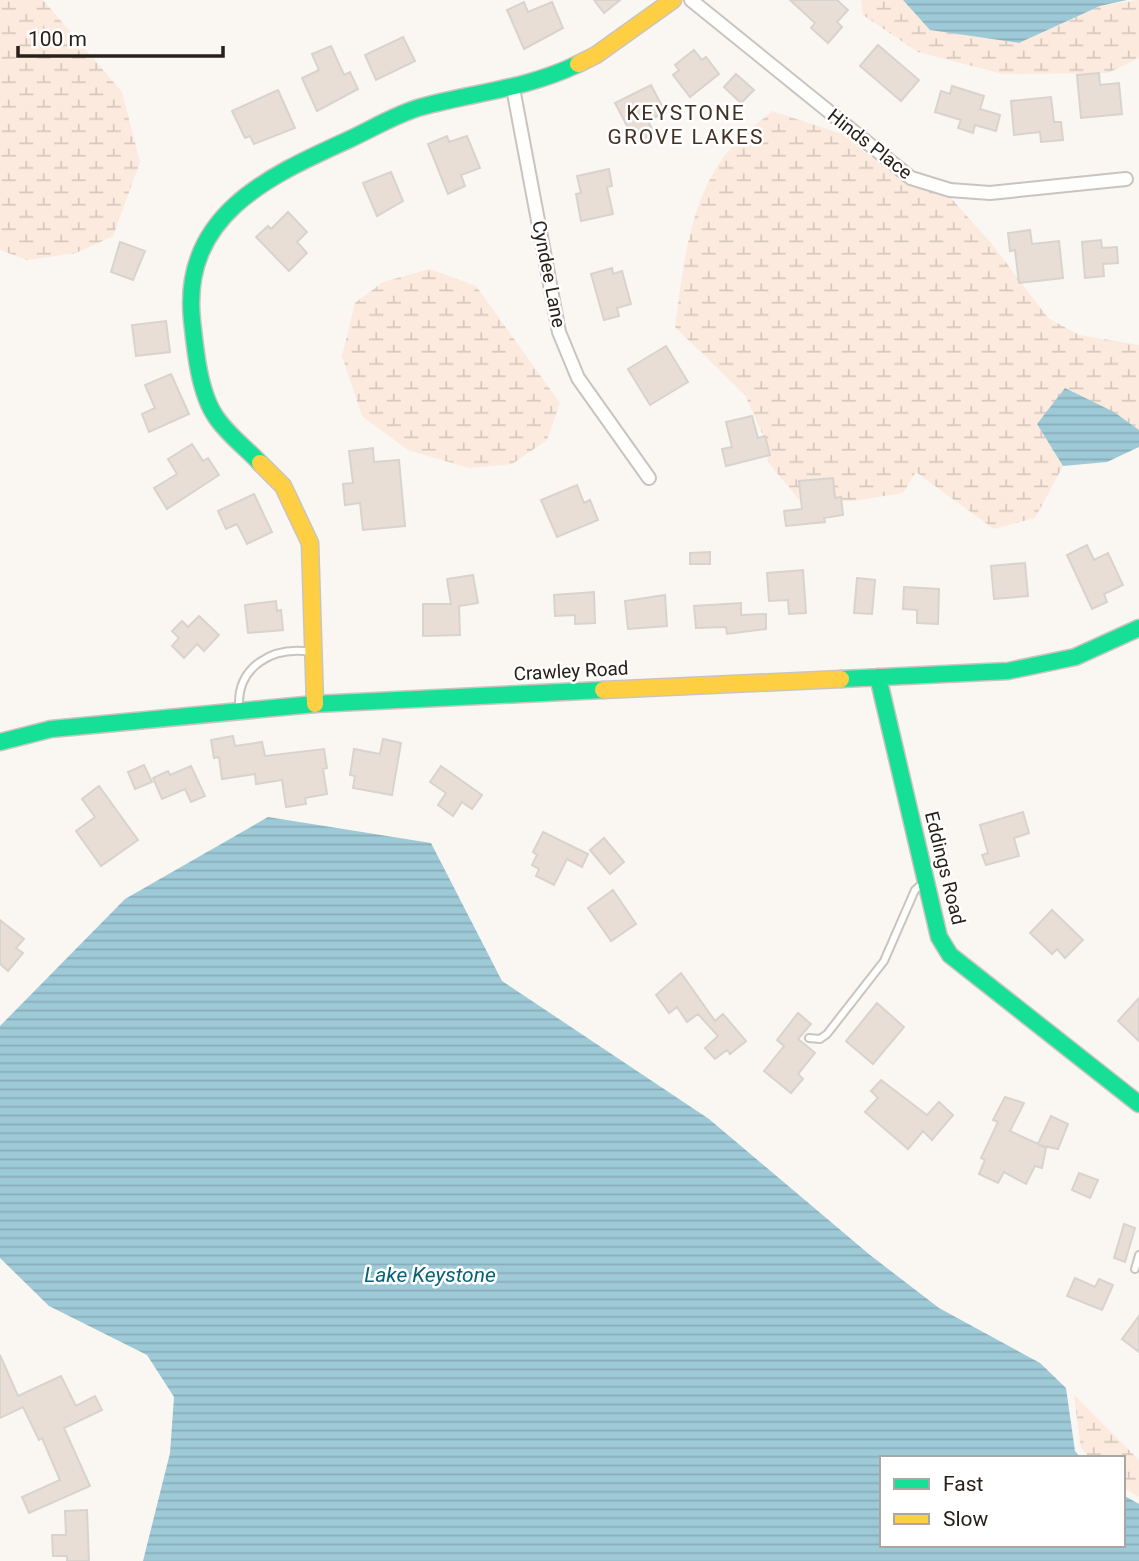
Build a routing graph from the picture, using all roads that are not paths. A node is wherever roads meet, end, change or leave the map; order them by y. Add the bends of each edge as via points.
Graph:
1 (673, 0) edge
2 (691, 0) edge
3 (513, 88) junction
4 (1126, 179) dead end
5 (649, 478) dead end
6 (1139, 628) edge
7 (313, 652) junction
8 (878, 677) junction
9 (315, 704) junction
10 (239, 711) junction
11 (0, 742) edge
12 (926, 880) junction
13 (809, 1038) dead end
14 (1139, 1104) edge
15 (1139, 1255) edge
16 (1135, 1269) dead end

1 - 3 street via 596,55 544,80
2 - 4 street, Hinds Place via 911,178 950,190 990,192
3 - 5 street, Cyndee Lane via 559,332 578,378
3 - 7 street via 418,108 284,169 247,192 217,224 199,260 190,299 197,363 215,416 283,486 310,543
6 - 8 street, Crawley Road via 1075,657 1008,671
7 - 9 street
7 - 10 lane via 285,650 262,661 242,680
8 - 9 street, Crawley Road
8 - 12 street, Eddings Road
9 - 10 street, Crawley Road
10 - 11 street, Crawley Road via 51,729
12 - 13 lane via 915,890 884,961 827,1034
12 - 14 street, Eddings Road via 939,937 950,955
15 - 16 lane

